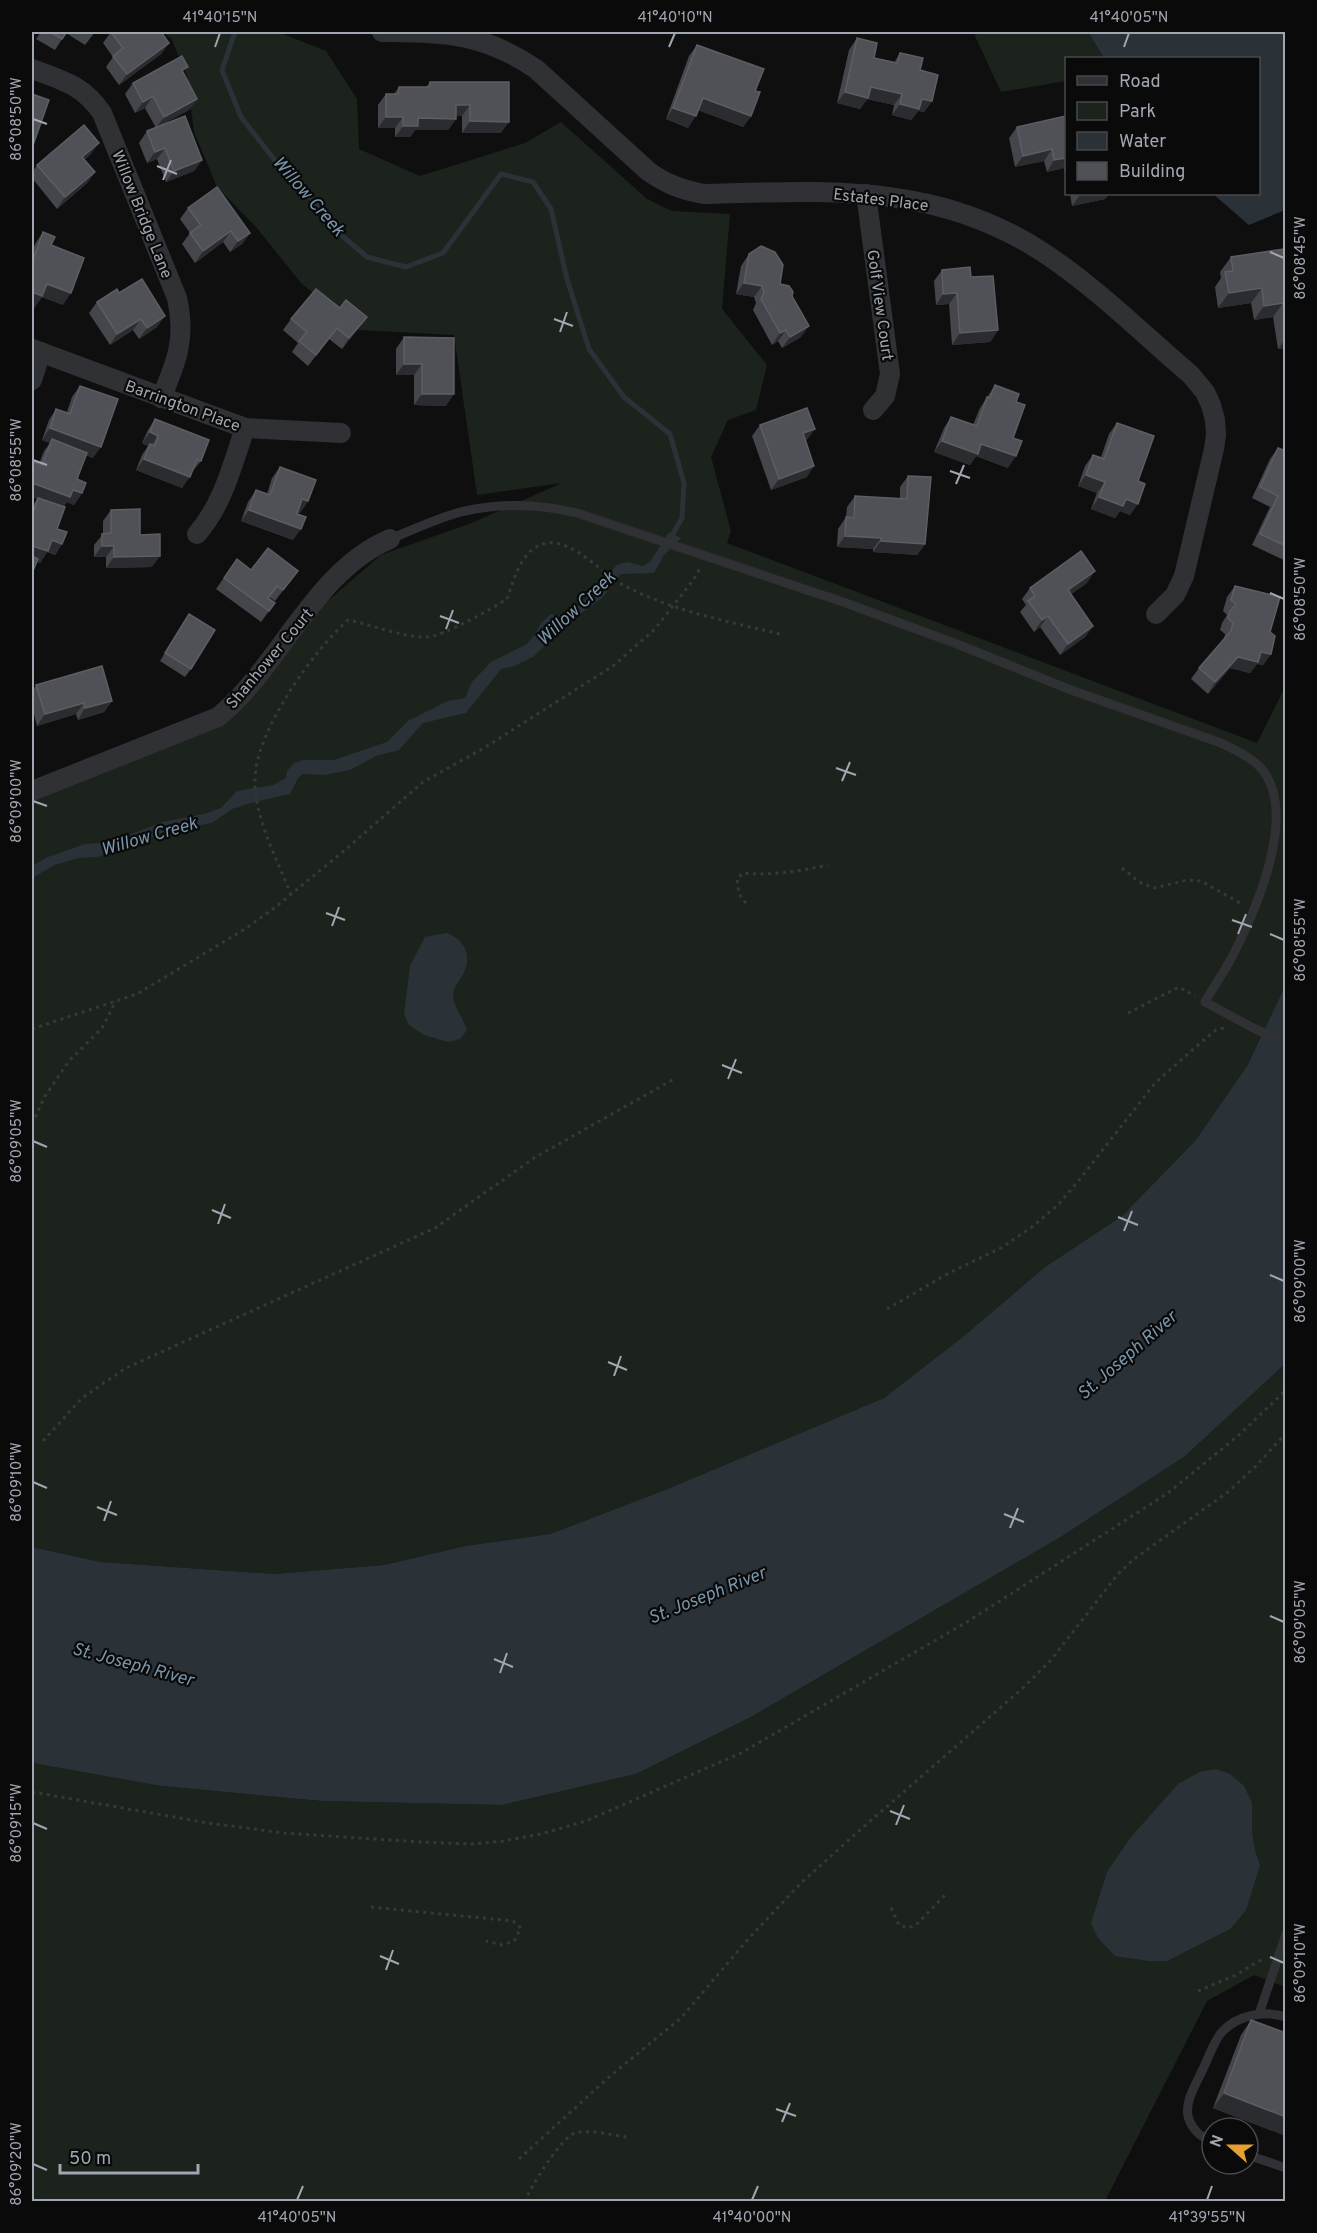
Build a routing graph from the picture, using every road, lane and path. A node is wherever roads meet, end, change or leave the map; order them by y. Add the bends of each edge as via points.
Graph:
1 (382, 32) edge
2 (493, 37) edge
3 (32, 69) edge
4 (866, 194) junction
5 (36, 351) edge
6 (32, 380) edge
7 (161, 398) junction
8 (873, 410) dead end
9 (245, 428) junction
10 (341, 433) dead end
11 (197, 534) dead end
12 (390, 539) joint
13 (706, 556) junction
14 (674, 606) junction
15 (1156, 614) dead end
16 (784, 635) dead end
17 (32, 791) edge
18 (828, 865) dead end
19 (1122, 868) dead end
20 (291, 895) junction
21 (746, 903) dead end
22 (1253, 910) junction
23 (116, 1001) junction
24 (1204, 1002) junction
25 (1128, 1013) dead end
26 (1243, 1023) junction
27 (32, 1029) edge
28 (1286, 1041) edge
29 (674, 1079) dead end
30 (32, 1124) edge
31 (887, 1309) dead end
32 (1286, 1390) edge
33 (1286, 1433) edge
34 (43, 1441) dead end
35 (32, 1792) edge
36 (945, 1895) dead end
37 (371, 1907) dead end
38 (891, 1908) dead end
39 (1285, 1934) edge
40 (486, 1941) dead end
41 (1198, 1991) dead end
42 (1259, 2014) junction
43 (1286, 2017) edge
44 (1200, 2134) edge
45 (627, 2137) dead end
46 (519, 2159) dead end
47 (1260, 2159) edge
48 (1286, 2168) edge
49 (525, 2202) edge

1 - 2 street, Estates Place
2 - 4 street, Estates Place via 536,69 648,171 681,190 704,194
3 - 7 street, Willow Bridge Lane via 86,92 102,113 177,298 181,339
4 - 8 street, Golf View Court via 890,374 885,396
4 - 15 street, Estates Place via 930,203 975,218 1046,254 1196,380 1205,392 1215,420 1214,449 1184,576 1175,595
5 - 6 street
5 - 7 street, Barrington Place
7 - 9 street, Barrington Place
9 - 10 street, Barrington Place
9 - 11 street via 220,500
12 - 13 lane via 463,511 515,505 576,513
12 - 17 street, Shanhower Court via 372,546 339,574 238,701 218,717
13 - 14 path
13 - 22 lane via 947,640 1244,754 1261,768 1275,801 1271,855
14 - 16 path
14 - 20 path via 655,629 613,666 423,782
14 - 20 path via 625,587 588,559 548,543 530,552 520,563 507,599 429,637 348,620 305,668 282,703 267,733 254,780 259,811
18 - 21 path via 790,873 743,873 737,879 739,894
19 - 22 path via 1154,888 1187,880 1201,881
20 - 23 path via 236,935 137,994
22 - 24 lane via 1233,956
23 - 27 path
23 - 30 path via 102,1028 69,1061 45,1096
24 - 25 path via 1179,987
24 - 26 lane
26 - 28 lane
26 - 31 path via 1216,1030 1155,1083 1080,1179 1032,1227 1001,1248
29 - 34 path via 534,1158 435,1228 126,1368 82,1398
32 - 35 path via 1168,1493 967,1622 741,1753 586,1821 503,1841 420,1842 284,1833 197,1822
33 - 46 path via 1228,1492 1134,1558 1023,1688 801,1883 682,2018 608,2078
36 - 38 path via 916,1925 908,1928 899,1925
37 - 40 path via 513,1921 521,1928 514,1941 502,1945
39 - 41 path via 1266,1957
39 - 42 lane
42 - 43 lane
42 - 44 lane via 1237,2021 1221,2032 1191,2096 1188,2114 1192,2128
45 - 49 path via 573,2133 542,2171
47 - 48 lane

